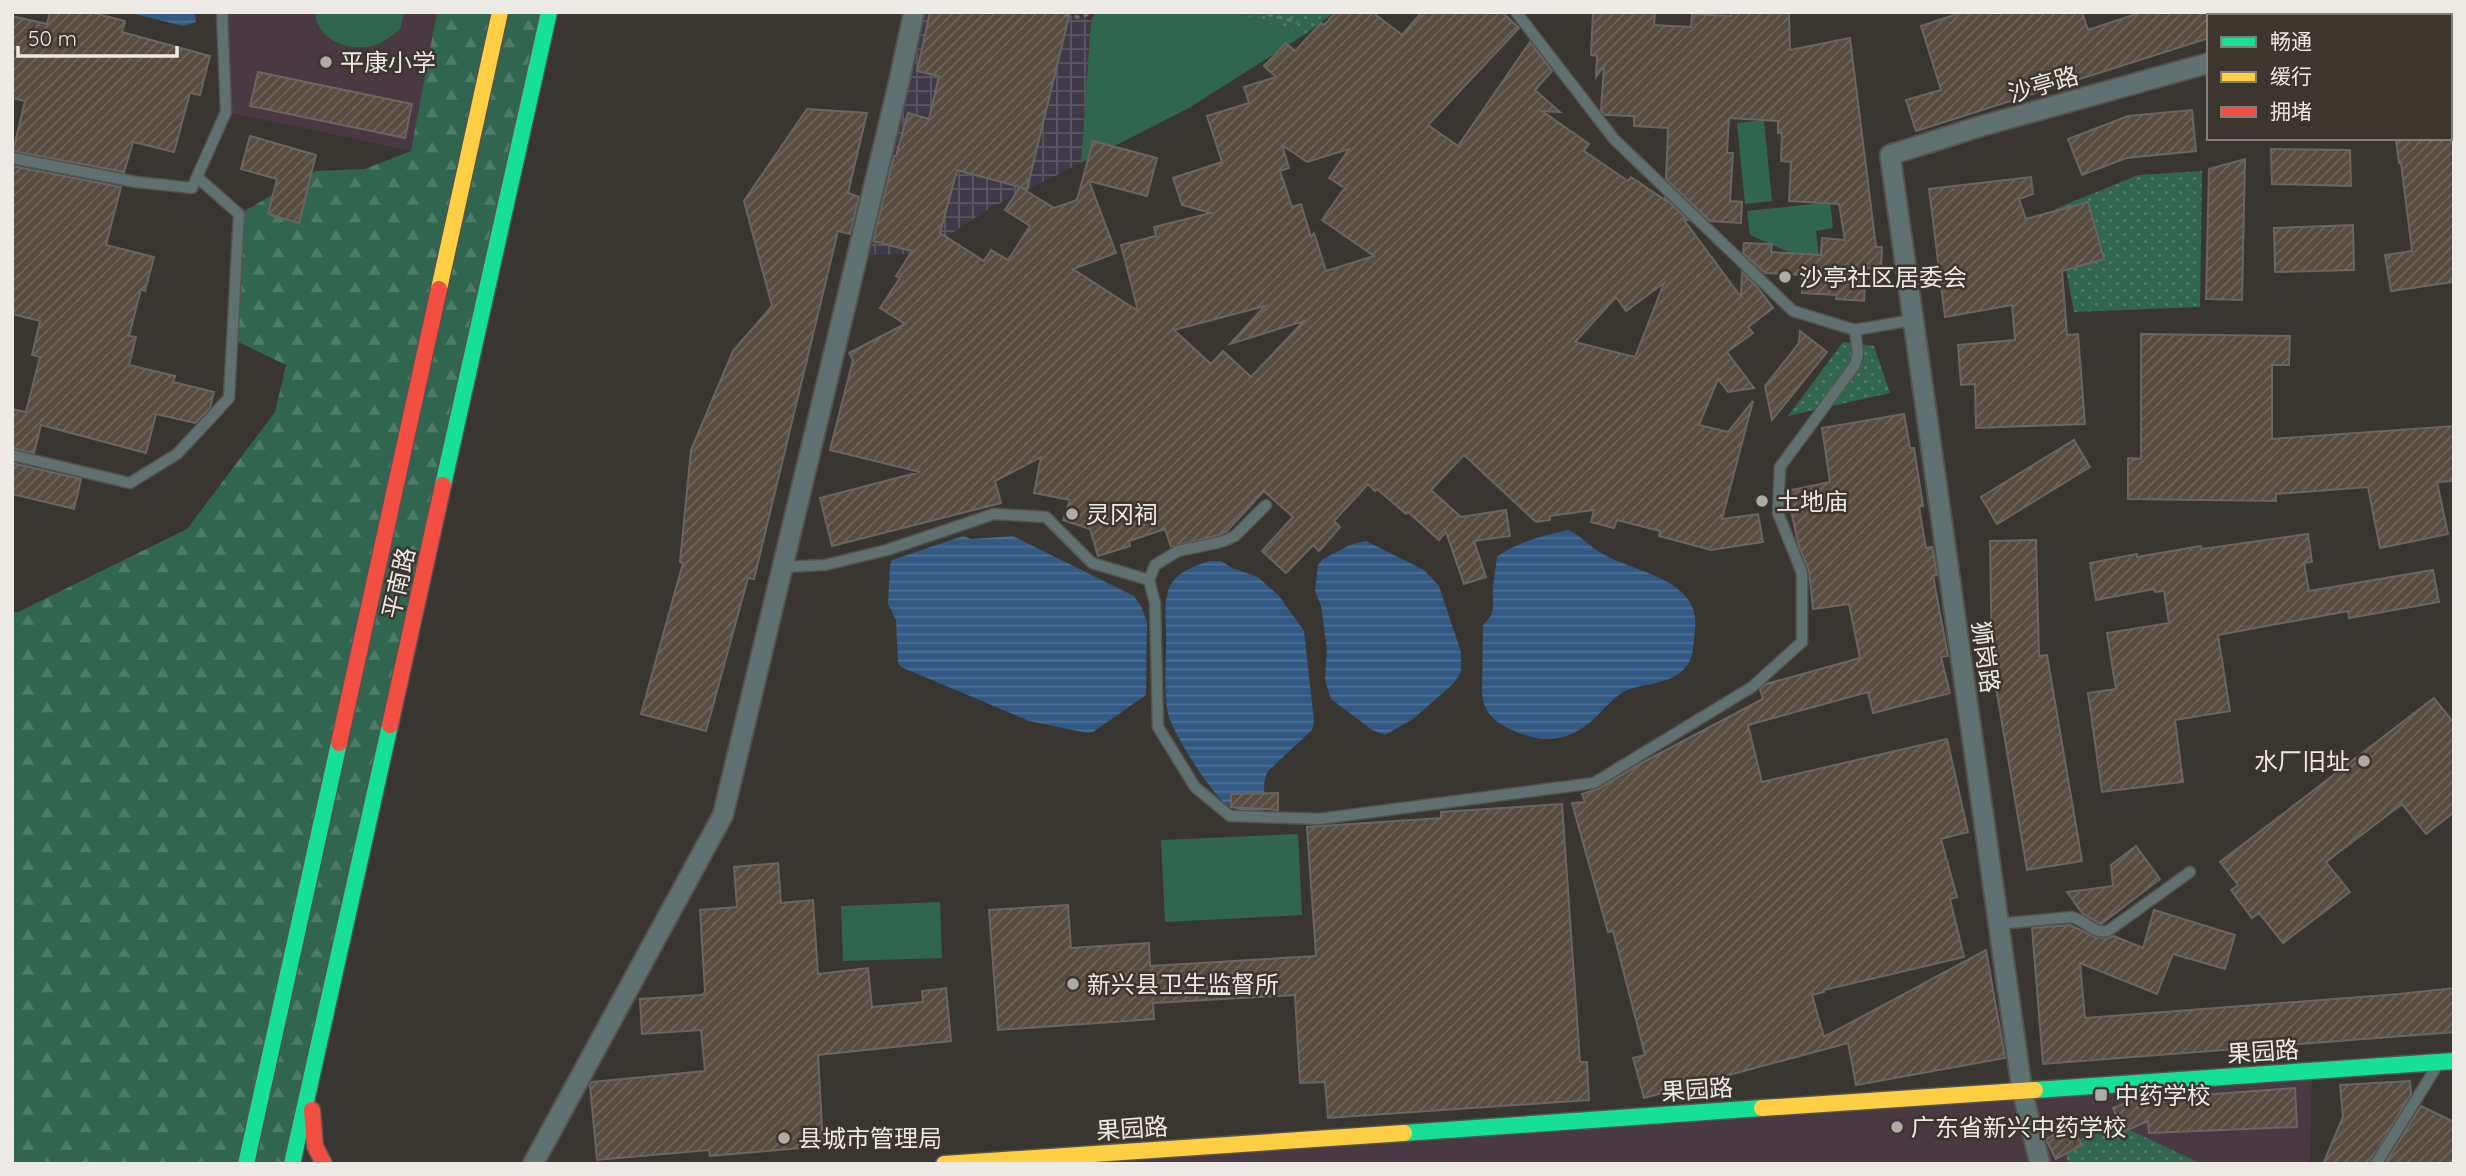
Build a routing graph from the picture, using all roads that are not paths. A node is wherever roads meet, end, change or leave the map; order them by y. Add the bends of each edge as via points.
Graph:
1 (222, 12) edge
2 (500, 12) edge
3 (549, 12) edge
4 (914, 12) edge
5 (1516, 12) edge
6 (2207, 64) edge
7 (1890, 155) joint
8 (12, 158) edge
9 (197, 177) junction
10 (1913, 320) junction
11 (1856, 330) junction
12 (12, 455) edge
13 (1266, 505) dead end
14 (783, 567) junction
15 (1149, 580) junction
16 (2190, 872) dead end
17 (1999, 924) junction
18 (2447, 1061) edge
19 (311, 1075) junction
20 (2022, 1090) junction
21 (247, 1164) edge
22 (292, 1164) edge
23 (324, 1164) edge
24 (533, 1164) edge
25 (944, 1164) edge
26 (2040, 1164) edge
27 (2376, 1164) edge

1 - 9 lane via 226,112
2 - 21 main road, 平南路
3 - 19 main road, 平南路
4 - 14 street
5 - 11 lane via 1614,139 1793,311
6 - 7 street, 沙亭路
7 - 10 street, 狮岗路
8 - 9 lane via 192,188
9 - 12 lane via 239,214 229,398 177,454 130,483
10 - 11 lane
10 - 17 street, 狮岗路
11 - 15 lane via 1856,365 1780,467 1778,513 1801,573 1801,642 1752,687 1594,783 1319,819 1230,816 1195,787 1157,727 1155,603
13 - 15 lane via 1236,536 1178,551 1154,565
14 - 15 lane via 825,565 887,550 995,514 1046,517 1092,563
14 - 24 street via 723,815
16 - 17 lane via 2108,932 2095,931 2071,917
17 - 20 street, 狮岗路
18 - 20 main road, 果园路
18 - 27 lane
19 - 22 main road, 平南路
19 - 23 main road via 313,1139
20 - 25 main road, 果园路
20 - 26 street, 狮岗路

